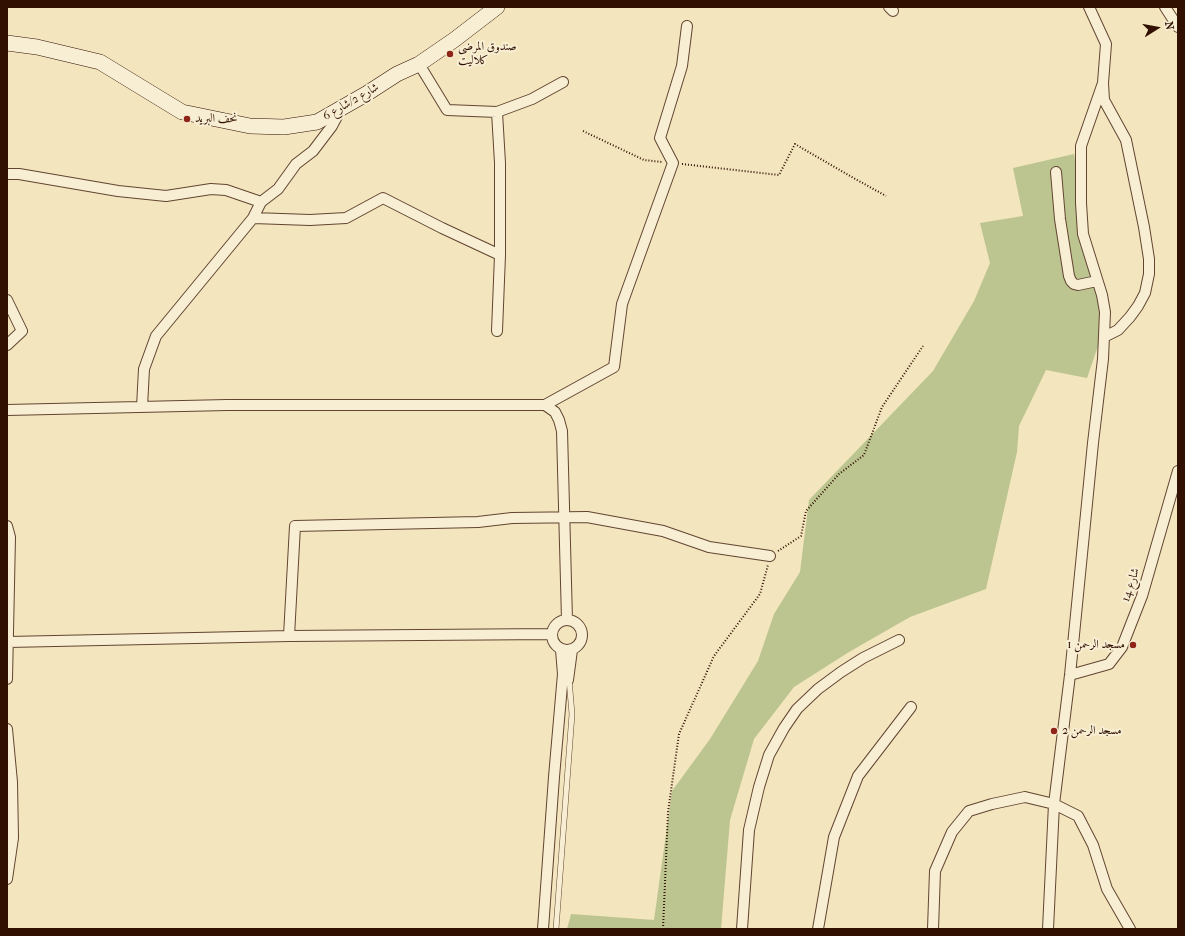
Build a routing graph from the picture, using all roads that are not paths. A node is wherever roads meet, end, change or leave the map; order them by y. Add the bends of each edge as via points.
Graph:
1 (497, 7) edge
2 (1089, 7) edge
3 (1165, 7) edge
4 (687, 26) dead end
5 (1178, 27) edge
6 (7, 43) edge
7 (419, 64) junction
8 (563, 82) dead end
9 (1103, 83) junction
10 (341, 109) junction
11 (497, 112) junction
12 (1056, 172) dead end
13 (7, 174) edge
14 (261, 202) junction
15 (253, 218) junction
16 (500, 255) junction
17 (1097, 281) junction
18 (7, 300) edge
19 (497, 331) dead end
20 (1104, 338) junction
21 (7, 345) edge
22 (545, 405) junction
23 (142, 407) junction
24 (7, 410) edge
25 (1178, 471) edge
26 (564, 518) junction
27 (7, 526) edge
28 (770, 556) road end
29 (567, 620) junction
30 (552, 634) junction
31 (289, 636) junction
32 (899, 640) dead end
33 (8, 642) edge
34 (561, 650) junction
35 (572, 650) junction
36 (569, 669) junction
37 (1070, 675) junction
38 (7, 679) edge
39 (912, 707) dead end
40 (7, 734) edge
41 (1054, 804) junction
42 (9, 857) edge
43 (7, 879) edge
44 (543, 929) edge
45 (549, 929) edge
46 (556, 929) edge
47 (742, 929) edge
48 (818, 929) edge
49 (933, 929) edge
50 (1048, 929) edge
51 (1130, 929) edge

1 - 7 street, شارع 2/شارع 6
2 - 9 street via 1106,44
3 - 5 street
4 - 22 street via 682,66 660,138 673,163 622,304 614,367
6 - 10 street, شارع 2/شارع 6 via 37,47 100,62 182,112 250,126 284,127 317,122
7 - 10 street, شارع 2/شارع 6 via 397,74
7 - 11 street via 447,110
8 - 11 street via 532,99
9 - 17 street via 1081,146 1080,203 1083,234
9 - 20 street via 1104,100 1126,140 1150,259 1145,293 1138,306 1118,330
10 - 14 street via 313,151 296,164 278,189
11 - 16 street
12 - 17 street via 1069,276 1074,284 1078,285
13 - 14 street via 166,196 211,189 226,190
14 - 15 street
15 - 16 street via 346,218 383,198
15 - 23 street via 156,336 144,369
16 - 19 street
17 - 20 street via 1105,312
18 - 21 street via 22,330
20 - 37 street
22 - 23 street
22 - 26 street via 555,412 562,431
23 - 24 street
25 - 37 street, شارع 14 via 1142,596 1122,647 1109,664
26 - 28 street via 587,517 610,521 663,531 709,547
26 - 29 street
26 - 31 street via 295,526
27 - 33 street via 10,537
29 - 30 street via 558,622
29 - 35 street via 576,623 582,634 578,647
30 - 31 street
30 - 34 street via 554,643
31 - 33 street
32 - 47 street via 863,658 818,689 797,709 769,755 748,830
33 - 38 street
34 - 35 street
34 - 44 street via 563,674
35 - 36 street
36 - 45 street
36 - 46 lane via 572,714
37 - 41 street
39 - 48 street via 858,776 834,838
40 - 42 street via 12,782 13,838
41 - 49 street via 1025,797 969,811 952,832 935,871
41 - 50 street
41 - 51 street via 1078,816 1093,845 1107,889
42 - 43 street

